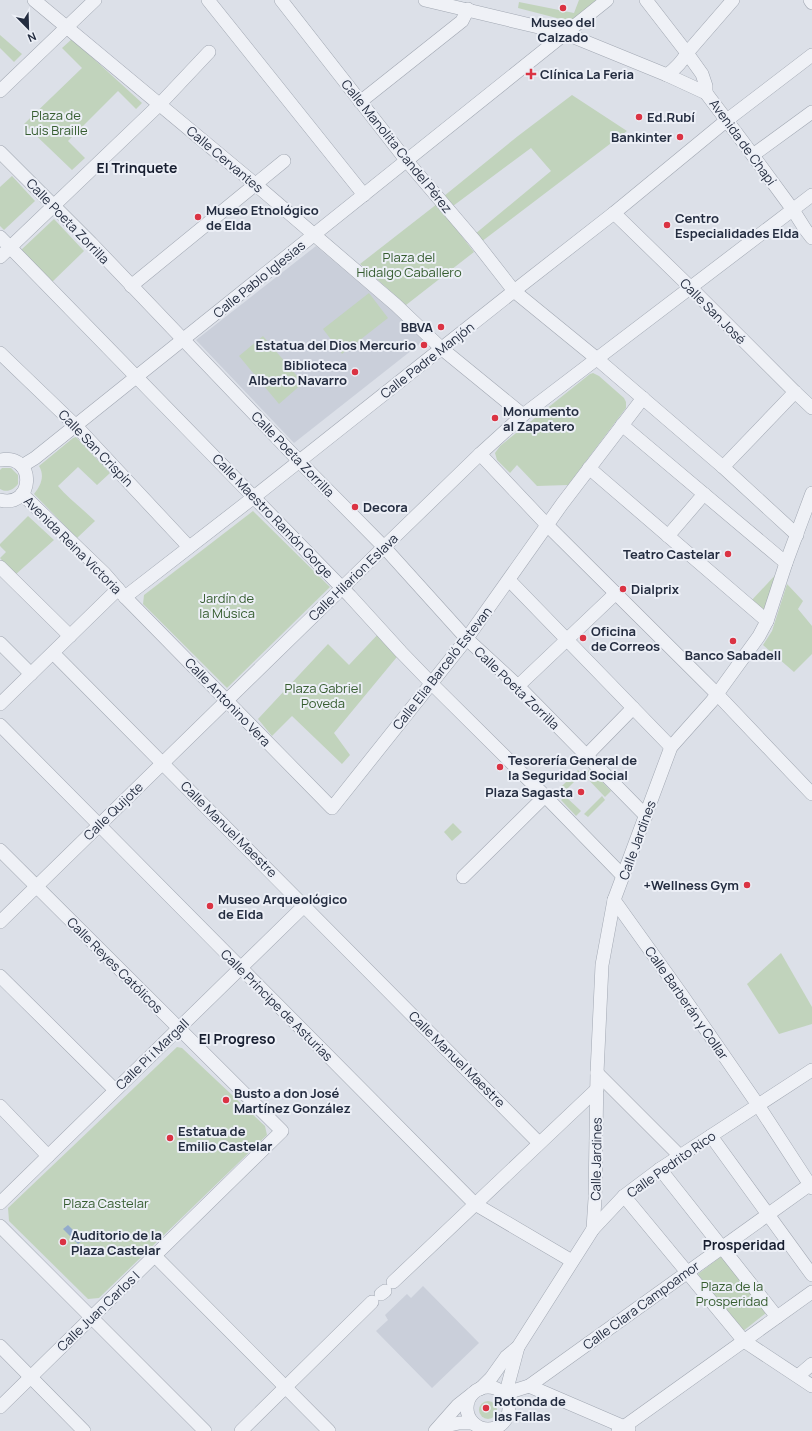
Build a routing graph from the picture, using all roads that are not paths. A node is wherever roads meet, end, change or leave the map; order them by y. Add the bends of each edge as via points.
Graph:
1 (34, 0) edge
2 (95, 0) edge
3 (208, 0) edge
4 (281, 0) edge
5 (425, 0) edge
6 (607, 0) edge
7 (646, 0) edge
8 (733, 0) edge
9 (810, 0) edge
10 (812, 3) edge
11 (468, 10) junction
12 (66, 27) junction
13 (564, 33) junction
14 (209, 52) dead end
15 (687, 52) junction
16 (812, 55) edge
17 (668, 75) junction
18 (0, 91) edge
19 (706, 93) junction
20 (360, 102) junction
21 (160, 104) junction
22 (812, 112) edge
23 (727, 120) junction
24 (0, 152) edge
25 (753, 155) junction
26 (406, 160) junction
27 (284, 161) dead end
28 (255, 184) junction
29 (364, 195) junction
30 (812, 195) edge
31 (53, 206) junction
32 (793, 210) junction
33 (614, 214) junction
34 (314, 235) junction
35 (0, 237) edge
36 (812, 238) edge
37 (10, 247) junction
38 (0, 257) edge
39 (131, 286) junction
40 (690, 287) junction
41 (514, 291) junction
42 (183, 340) junction
43 (441, 348) junction
44 (0, 353) edge
45 (596, 358) junction
46 (136, 377) junction
47 (795, 392) junction
48 (643, 398) junction
49 (812, 408) edge
50 (523, 415) junction
51 (622, 425) junction
52 (76, 426) junction
53 (480, 454) junction
54 (0, 460) edge
55 (299, 461) junction
56 (22, 466) junction
57 (723, 467) junction
58 (589, 468) junction
59 (812, 492) edge
60 (22, 494) junction
61 (704, 494) junction
62 (254, 497) junction
63 (0, 500) edge
64 (547, 525) junction
65 (797, 535) junction
66 (668, 536) junction
67 (189, 547) junction
68 (384, 547) junction
69 (786, 563) junction
70 (0, 567) edge
71 (509, 580) junction
72 (342, 588) junction
73 (121, 593) junction
74 (616, 594) junction
75 (767, 621) junction
76 (70, 636) junction
77 (467, 639) junction
78 (567, 640) junction
79 (0, 643) edge
80 (53, 653) junction
81 (30, 674) junction
82 (432, 684) junction
83 (518, 686) junction
84 (717, 694) junction
85 (227, 700) junction
86 (0, 704) edge
87 (633, 708) junction
88 (0, 725) edge
89 (671, 747) junction
90 (586, 756) junction
91 (163, 763) junction
92 (812, 794) edge
93 (545, 796) junction
94 (332, 808) joint
95 (646, 816) junction
96 (99, 825) junction
97 (0, 850) edge
98 (623, 876) junction
99 (463, 877) dead end
100 (36, 886) junction
101 (614, 900) junction
102 (304, 906) junction
103 (0, 922) edge
104 (241, 968) junction
105 (0, 976) edge
106 (179, 1028) junction
107 (597, 1073) junction
108 (810, 1076) edge
109 (597, 1089) junction
110 (115, 1090) junction
111 (758, 1105) junction
112 (0, 1106) edge
113 (574, 1110) junction
114 (597, 1112) junction
115 (282, 1131) joint
116 (711, 1136) junction
117 (540, 1143) junction
118 (48, 1156) junction
119 (680, 1156) junction
120 (660, 1169) junction
121 (811, 1185) edge
122 (624, 1196) junction
123 (0, 1203) edge
124 (475, 1204) junction
125 (768, 1215) junction
126 (0, 1226) edge
127 (593, 1229) junction
128 (722, 1247) junction
129 (155, 1256) junction
130 (572, 1261) junction
131 (686, 1272) junction
132 (812, 1275) edge
133 (812, 1292) edge
134 (92, 1317) junction
135 (777, 1317) junction
136 (744, 1340) junction
137 (0, 1346) edge
138 (518, 1347) junction
139 (812, 1364) edge
140 (798, 1376) junction
141 (30, 1377) junction
142 (529, 1386) junction
143 (812, 1386) edge
144 (286, 1387) junction
145 (476, 1391) junction
146 (506, 1398) junction
147 (0, 1407) edge
148 (508, 1415) junction
149 (473, 1423) junction
150 (438, 1429) edge
151 (486, 1430) edge
152 (625, 1430) edge
153 (84, 1431) edge
154 (205, 1431) edge
155 (241, 1431) edge
156 (329, 1431) edge
157 (506, 1431) edge

1 - 12 street, Calle Cervantes
2 - 12 street
3 - 29 street
4 - 20 street, Calle Manolita Candel Pérez
5 - 11 street, Avenida de Chapí
6 - 13 street, Calle Pablo Iglesias
7 - 15 street
8 - 15 street
9 - 10 street
11 - 13 street, Avenida de Chapí
11 - 20 street via 462,21
12 - 18 street
12 - 21 street, Calle Cervantes
13 - 17 street, Avenida de Chapí
13 - 26 street, Calle Pablo Iglesias
14 - 21 street
15 - 17 street
15 - 19 street via 702,74
16 - 23 street, Calle Padre Manjón
17 - 19 street, Avenida de Chapí
19 - 23 street, Avenida de Chapí
20 - 26 street, Calle Manolita Candel Pérez
21 - 28 street, Calle Cervantes
21 - 31 street
22 - 25 street
23 - 25 street, Avenida de Chapí
23 - 33 street, Calle Padre Manjón
24 - 31 street, Calle Poeta Zorrilla
25 - 32 street, Avenida de Chapí
26 - 29 street, Calle Pablo Iglesias
26 - 41 street, Calle Manolita Candel Pérez
27 - 28 street
28 - 34 street, Calle Cervantes
28 - 39 street
29 - 34 street, Calle Pablo Iglesias
30 - 32 street, Calle Hilarion Eslava
31 - 37 street
31 - 39 street, Calle Poeta Zorrilla
32 - 36 street, Avenida de Chapí
32 - 40 street, Calle Hilarion Eslava
33 - 40 street, Calle San José
33 - 41 street, Calle Padre Manjón
34 - 42 street, Calle Pablo Iglesias
34 - 43 street, Calle Cervantes via 396,305
35 - 37 street, Calle Maestro Ramón Gorge
37 - 38 street
37 - 46 street, Calle Maestro Ramón Gorge
39 - 42 street, Calle Poeta Zorrilla
40 - 45 street, Calle Hilarion Eslava
40 - 47 street, Calle San José
41 - 43 street, Calle Padre Manjón
41 - 45 street, Calle Manolita Candel Pérez
42 - 46 street, Calle Pablo Iglesias
42 - 55 street, Calle Poeta Zorrilla
43 - 50 street, Calle Cervantes
43 - 55 street, Calle Padre Manjón
44 - 52 street, Calle San Crispín
45 - 48 street, Calle Manolita Candel Pérez
45 - 50 street, Calle Hilarion Eslava
46 - 52 street, Calle Pablo Iglesias
46 - 62 street, Calle Maestro Ramón Gorge
47 - 49 street, Calle San José
47 - 57 street
48 - 51 street, Calle Elia Barceló Estevan
48 - 57 street, Calle Manolita Candel Pérez
50 - 53 street, Calle Hilarion Eslava
51 - 58 street, Calle Elia Barceló Estevan
51 - 61 street
52 - 56 street, Calle Pablo Iglesias
52 - 67 street, Calle San Crispín
53 - 64 street
53 - 68 street, Calle Hilarion Eslava
54 - 56 street via 12,460
55 - 62 street, Calle Padre Manjón
55 - 68 street, Calle Poeta Zorrilla
56 - 60 street via 27,479
57 - 65 street, Calle Manolita Candel Pérez
58 - 64 street, Calle Elia Barceló Estevan
58 - 66 street
59 - 65 street, Calle Jardines
60 - 63 street via 10,501
60 - 73 street, Avenida Reina Victoria via 105,574
61 - 66 street
61 - 69 street
62 - 67 street, Calle Padre Manjón
62 - 72 street, Calle Maestro Ramón Gorge
64 - 71 street, Calle Elia Barceló Estevan
64 - 74 street
65 - 69 street, Calle Jardines
66 - 75 street
67 - 73 street, Calle Padre Manjón
68 - 72 street, Calle Hilarion Eslava
68 - 77 street, Calle Poeta Zorrilla
69 - 75 street, Calle Jardines
70 - 76 street
71 - 77 street, Calle Elia Barceló Estevan
71 - 78 street
72 - 82 street, Calle Maestro Ramón Gorge
72 - 85 street, Calle Hilarion Eslava
73 - 76 street, Calle Padre Manjón
73 - 85 street, Calle Antonino Vera
74 - 78 street
74 - 84 street
75 - 84 street, Calle Jardines
76 - 80 street, Calle Padre Manjón
77 - 82 street, Calle Elia Barceló Estevan
77 - 83 street, Calle Poeta Zorrilla
78 - 83 street
78 - 87 street
79 - 81 street
80 - 81 street, Calle Padre Manjón
80 - 91 street, Calle Manuel Maestre
81 - 86 street, Calle Padre Manjón
82 - 93 street, Calle Maestro Ramón Gorge
82 - 94 street, Calle Elia Barceló Estevan
83 - 90 street, Calle Poeta Zorrilla
84 - 89 street, Calle Jardines
84 - 92 street
85 - 91 street, Calle Quijote
85 - 94 street, Calle Antonino Vera
87 - 89 street
87 - 90 street
88 - 96 street, Calle Príncipe de Asturias
89 - 95 street, Calle Jardines
90 - 95 street
91 - 96 street, Calle Quijote
91 - 102 street, Calle Manuel Maestre
93 - 98 street
93 - 99 street
95 - 98 street, Calle Jardines
96 - 100 street, Calle Quijote
96 - 104 street, Calle Príncipe de Asturias
97 - 100 street, Calle Reyes Católicos
98 - 101 street, Calle Jardines
100 - 103 street, Calle Quijote
100 - 106 street, Calle Reyes Católicos
101 - 107 street, Calle Jardines via 602,965
101 - 111 street, Calle Barberán y Collar
102 - 104 street, Calle Pi i Margall
102 - 117 street, Calle Manuel Maestre
104 - 106 street, Calle Pi i Margall
104 - 124 street, Calle Príncipe de Asturias
105 - 110 street
106 - 110 street, Calle Pi i Margall
106 - 115 street, Calle Reyes Católicos
107 - 109 street, Calle Jardines
107 - 119 street
108 - 111 street, Calle Pedrito Rico
109 - 113 street
109 - 114 street, Calle Jardines
110 - 118 street, Calle Pi i Margall
111 - 116 street, Calle Pedrito Rico
111 - 121 street, Calle Barberán y Collar
112 - 118 street
113 - 114 street
113 - 117 street
114 - 127 street, Calle Jardines
115 - 129 street, Calle Juan Carlos I
116 - 119 street, Calle Pedrito Rico
116 - 125 street
117 - 124 street
118 - 123 street, Calle Pi i Margall
119 - 120 street, Calle Pedrito Rico
120 - 122 street, Calle Pedrito Rico
120 - 128 street
121 - 125 street, Calle Clara Campoamor
122 - 127 street, Calle Pedrito Rico
122 - 131 street
124 - 130 street, Calle Príncipe de Asturias
124 - 144 street
125 - 128 street, Calle Clara Campoamor
125 - 132 street
126 - 134 street
127 - 130 street, Calle Pedrito Rico
128 - 131 street, Calle Clara Campoamor
128 - 135 street
129 - 134 street, Calle Juan Carlos I
129 - 144 street
130 - 138 street, Calle Pedrito Rico
131 - 136 street
131 - 142 street, Calle Clara Campoamor
133 - 135 street
134 - 141 street, Calle Juan Carlos I
134 - 154 street
135 - 136 street
136 - 140 street
136 - 152 street
137 - 141 street
138 - 145 street, Calle Pedrito Rico
138 - 146 street, Calle Pedrito Rico
139 - 140 street
140 - 143 street
141 - 147 street, Calle Juan Carlos I
141 - 153 street
142 - 146 street, Calle Clara Campoamor via 513,1391
142 - 152 street
144 - 155 street
144 - 156 street
145 - 146 street via 491,1388 501,1392
145 - 149 street via 467,1409
145 - 150 street, Calle Pedrito Rico via 458,1405
146 - 148 street
148 - 151 street via 501,1424
148 - 157 street
149 - 150 street via 459,1423
149 - 151 street

